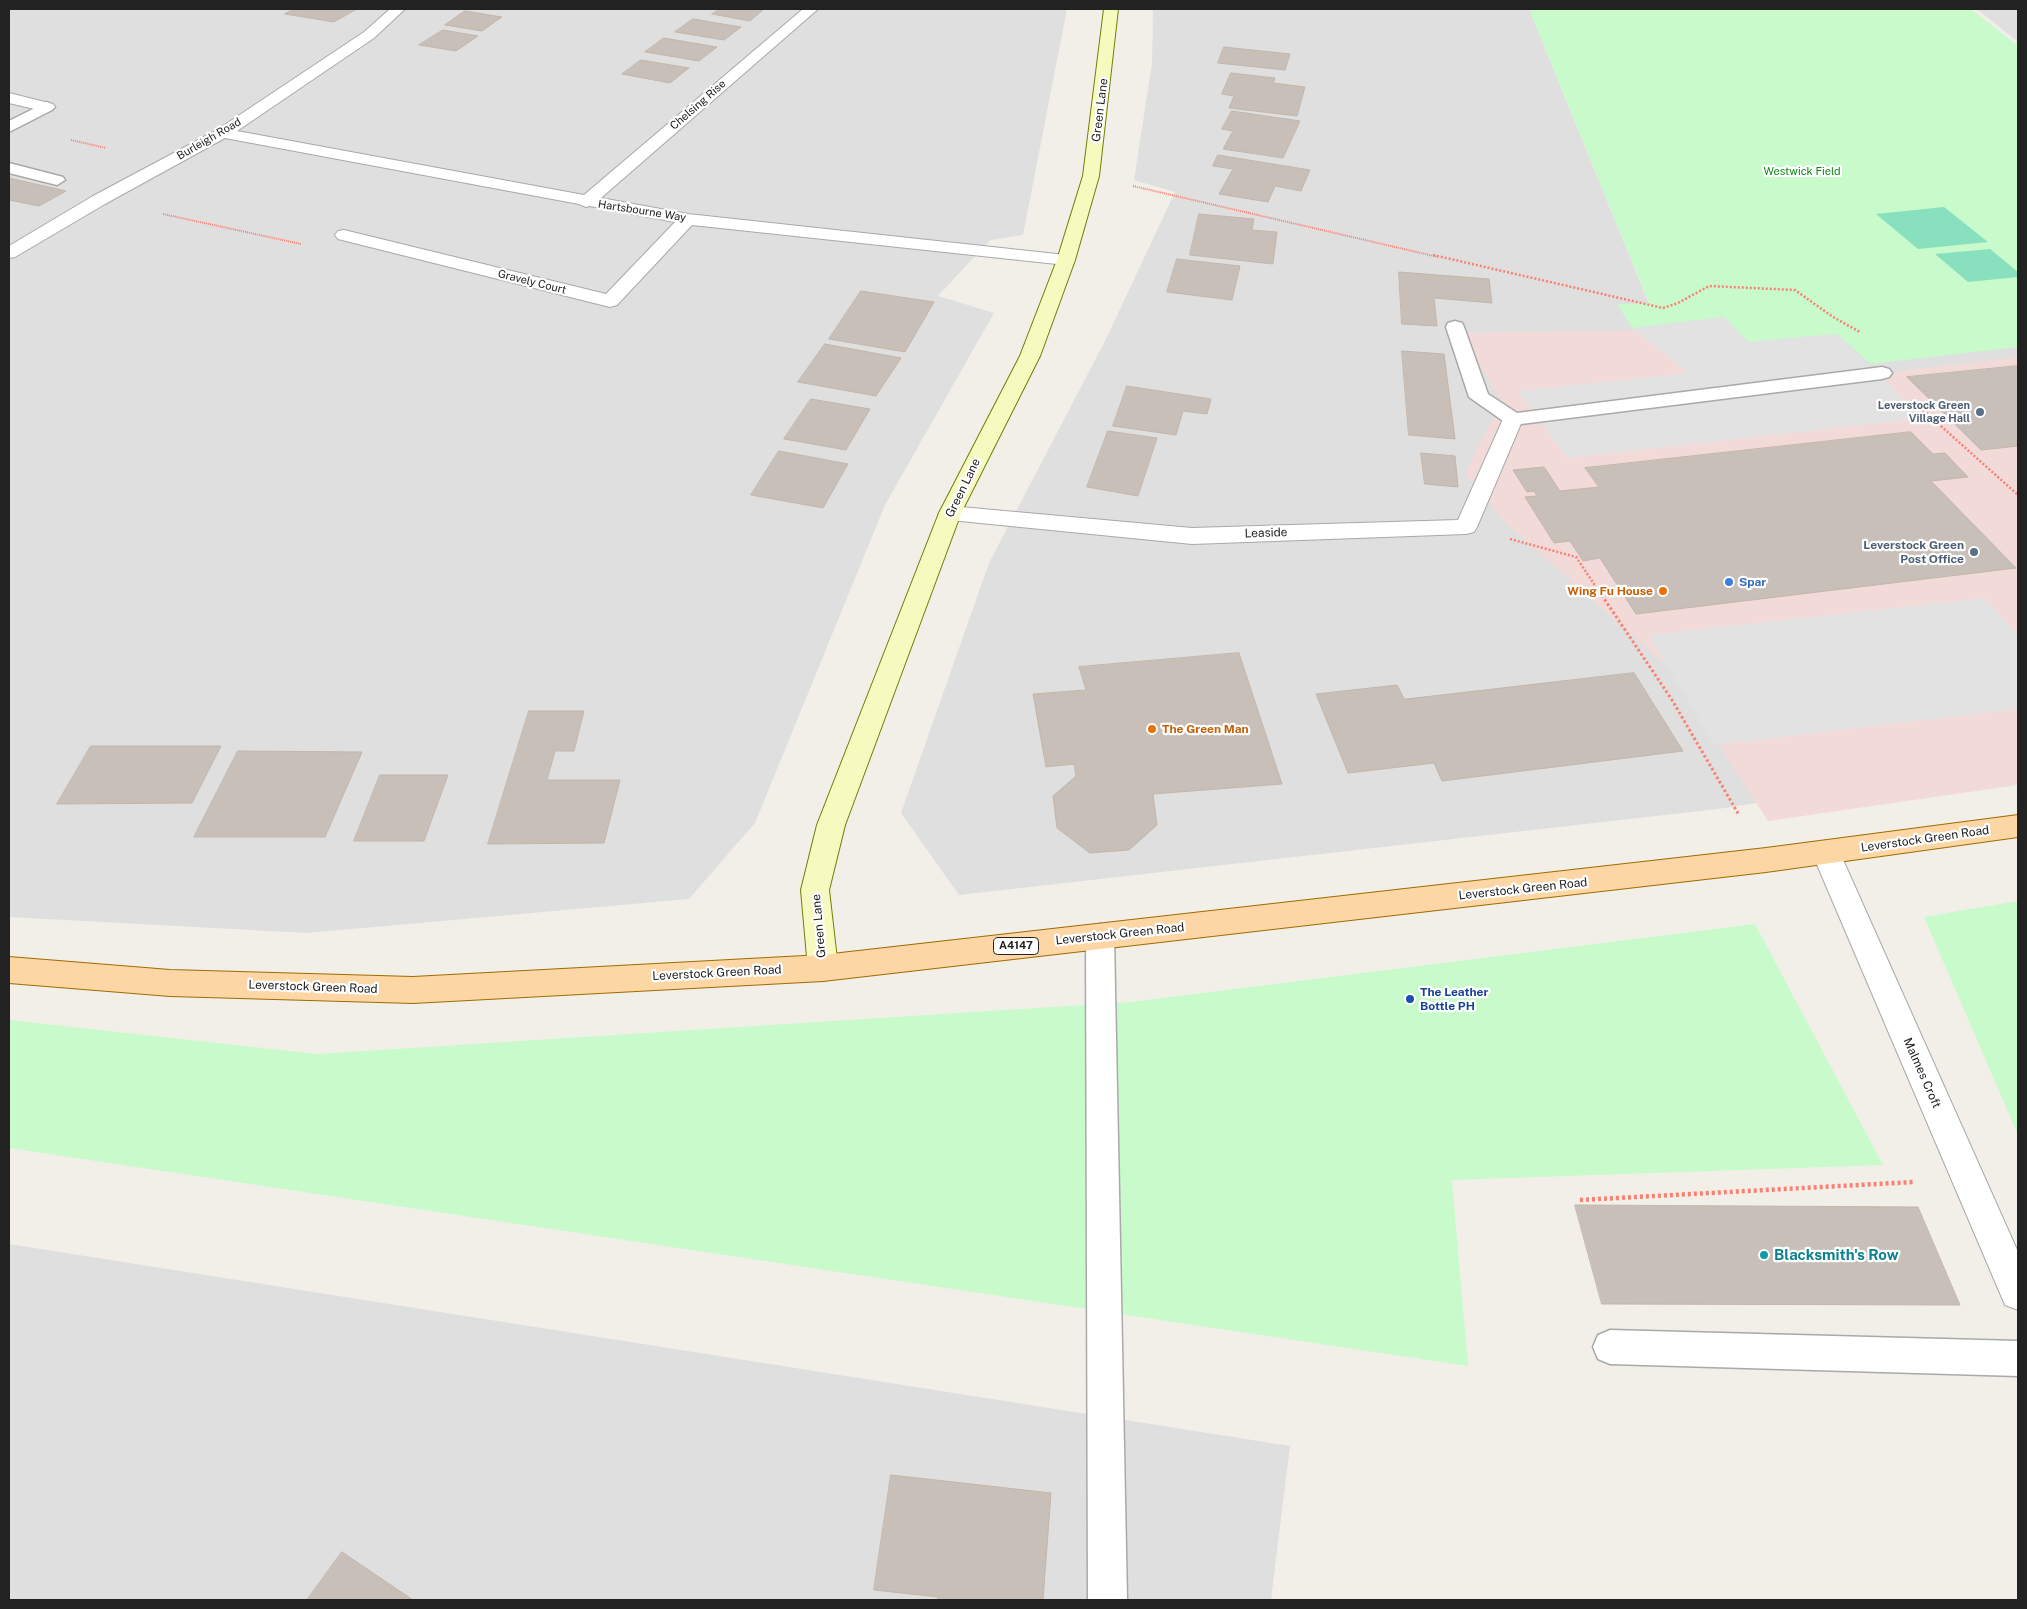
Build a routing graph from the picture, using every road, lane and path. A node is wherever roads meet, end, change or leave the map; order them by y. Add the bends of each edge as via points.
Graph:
1 (398, 9) edge
2 (811, 9) edge
3 (1112, 9) edge
4 (9, 98) edge
5 (47, 107) joint
6 (9, 127) edge
7 (223, 133) junction
8 (168, 162) junction
9 (9, 168) edge
10 (1091, 176) junction
11 (57, 180) dead end
12 (99, 200) junction
13 (586, 202) junction
14 (688, 219) junction
15 (344, 234) joint
16 (9, 253) edge
17 (1066, 260) junction
18 (1795, 290) dead end
19 (1455, 327) dead end
20 (1882, 373) dead end
21 (1513, 419) junction
22 (950, 513) junction
23 (1466, 527) junction
24 (2018, 826) edge
25 (1826, 853) junction
26 (1766, 860) junction
27 (1100, 936) junction
28 (823, 968) junction
29 (9, 970) edge
30 (1969, 1181) junction
31 (1580, 1200) dead end
32 (2018, 1292) edge
33 (1610, 1347) dead end
34 (2018, 1359) edge
35 (1108, 1600) edge

1 - 7 street, Burleigh Road via 368,35
2 - 13 street, Chelsing Rise
3 - 10 street, Green Lane
4 - 5 street
5 - 6 lane
6 - 8 path
7 - 8 street, Burleigh Road
7 - 13 street, Hartsbourne Way
8 - 12 street, Burleigh Road
9 - 11 lane
10 - 17 street, Green Lane
10 - 18 path via 1651,306 1664,308 1709,286
12 - 15 path via 323,249
12 - 16 street, Burleigh Road
13 - 14 street, Hartsbourne Way
14 - 15 street, Gravely Court via 610,301
14 - 17 street, Hartsbourne Way
17 - 22 street, Green Lane via 1030,356
19 - 21 lane via 1480,397
20 - 21 lane
21 - 23 street
22 - 23 street, Leaside via 1192,536
22 - 28 street, Green Lane via 831,825 815,890
23 - 26 path via 1576,557 1672,700
24 - 25 main road, Leverstock Green Road / A4147
25 - 26 main road, Leverstock Green Road / A4147
25 - 30 street, Malmes Croft
26 - 27 main road, Leverstock Green Road / A4147
27 - 28 main road, Leverstock Green Road / A4147
27 - 35 lane
28 - 29 main road, Leverstock Green Road / A4147 via 413,990 170,983
30 - 31 path via 1896,1182
30 - 32 street, Malmes Croft
33 - 34 lane

